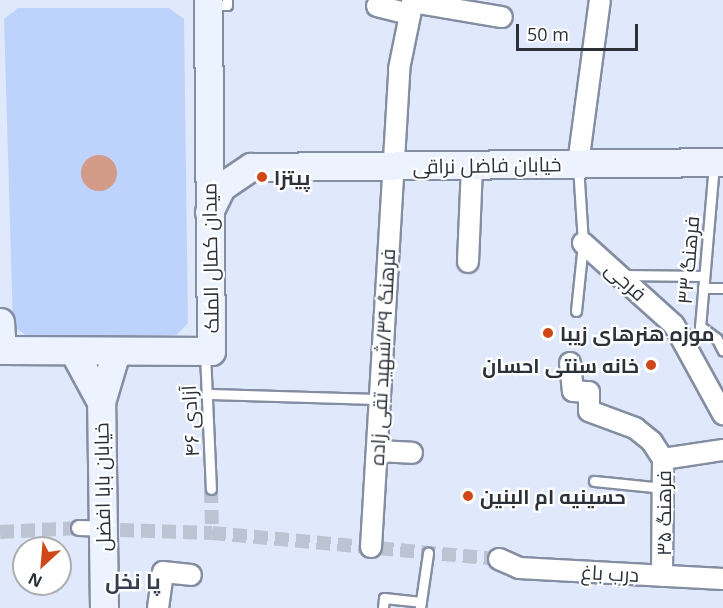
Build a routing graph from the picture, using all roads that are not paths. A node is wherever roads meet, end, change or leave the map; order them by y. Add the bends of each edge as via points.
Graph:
1 (600, 0) edge
2 (215, 2) edge
3 (412, 5) edge
4 (377, 6) dead end
5 (502, 17) dead end
6 (209, 134) junction
7 (719, 162) edge
8 (578, 164) junction
9 (472, 165) junction
10 (393, 166) junction
11 (251, 167) junction
12 (209, 212) junction
13 (583, 243) junction
14 (468, 262) dead end
15 (620, 274) junction
16 (704, 276) junction
17 (703, 288) junction
18 (723, 288) edge
19 (576, 311) dead end
20 (0, 322) edge
21 (1, 351) edge
22 (205, 351) junction
23 (723, 351) edge
24 (74, 352) junction
25 (116, 352) junction
26 (570, 363) dead end
27 (207, 394) junction
28 (380, 399) junction
29 (101, 402) junction
30 (723, 414) edge
31 (723, 450) edge
32 (377, 452) junction
33 (412, 453) dead end
34 (663, 459) junction
35 (594, 481) dead end
36 (664, 488) junction
37 (211, 489) tunnel mouth
38 (371, 547) dead end
39 (428, 553) dead end
40 (499, 559) tunnel mouth
41 (190, 575) dead end
42 (662, 576) junction
43 (723, 579) edge
44 (421, 605) edge
45 (104, 608) edge
46 (158, 608) edge
47 (383, 608) edge

1 - 8 street
2 - 6 main road, میدان کمال الملک
3 - 4 street
3 - 5 street
3 - 10 street, فرهنگ ۳۹/شهید تقی زاده via 399,69
6 - 11 main road via 229,156
6 - 12 main road, میدان کمال الملک
7 - 8 main road, خیابان فاضل نراقی
7 - 16 lane, فرهنگ ۳۳
8 - 9 main road, خیابان فاضل نراقی
8 - 13 lane
9 - 10 main road, خیابان فاضل نراقی
9 - 14 street
10 - 11 main road, خیابان فاضل نراقی
10 - 28 street, فرهنگ ۳۹/شهید تقی زاده
11 - 12 main road via 221,187
12 - 22 main road, میدان کمال الملک via 211,351
13 - 15 street, فرجی
13 - 19 lane
15 - 16 lane
15 - 30 street, فرجی via 674,325
16 - 17 lane, فرهنگ ۳۳
17 - 18 lane
17 - 23 lane, فرهنگ ۳۳ via 700,327 717,339
20 - 21 main road, میدان کمال الملک
21 - 24 main road, میدان کمال الملک
22 - 25 main road, میدان کمال الملک
22 - 27 lane, آزادی ۴۶
24 - 25 main road, میدان کمال الملک
24 - 29 main road, خیابان بابا افضل
25 - 29 main road, خیابان بابا افضل
26 - 34 street, فرهنگ ۳۵ via 573,391 589,392 589,411 635,428 652,442
27 - 28 lane
27 - 37 lane, آزادی ۴۶
28 - 32 street, فرهنگ ۳۹/شهید تقی زاده
29 - 45 main road, خیابان بابا افضل via 91,529
31 - 34 street
32 - 33 street
32 - 38 street, فرهنگ ۳۹/شهید تقی زاده
34 - 36 street, فرهنگ ۳۵
35 - 36 lane
36 - 42 street, فرهنگ ۳۵
39 - 44 lane
40 - 42 street, درب باغ via 519,568
41 - 46 street via 163,573
42 - 43 street, درب باغ
44 - 47 lane via 384,598

